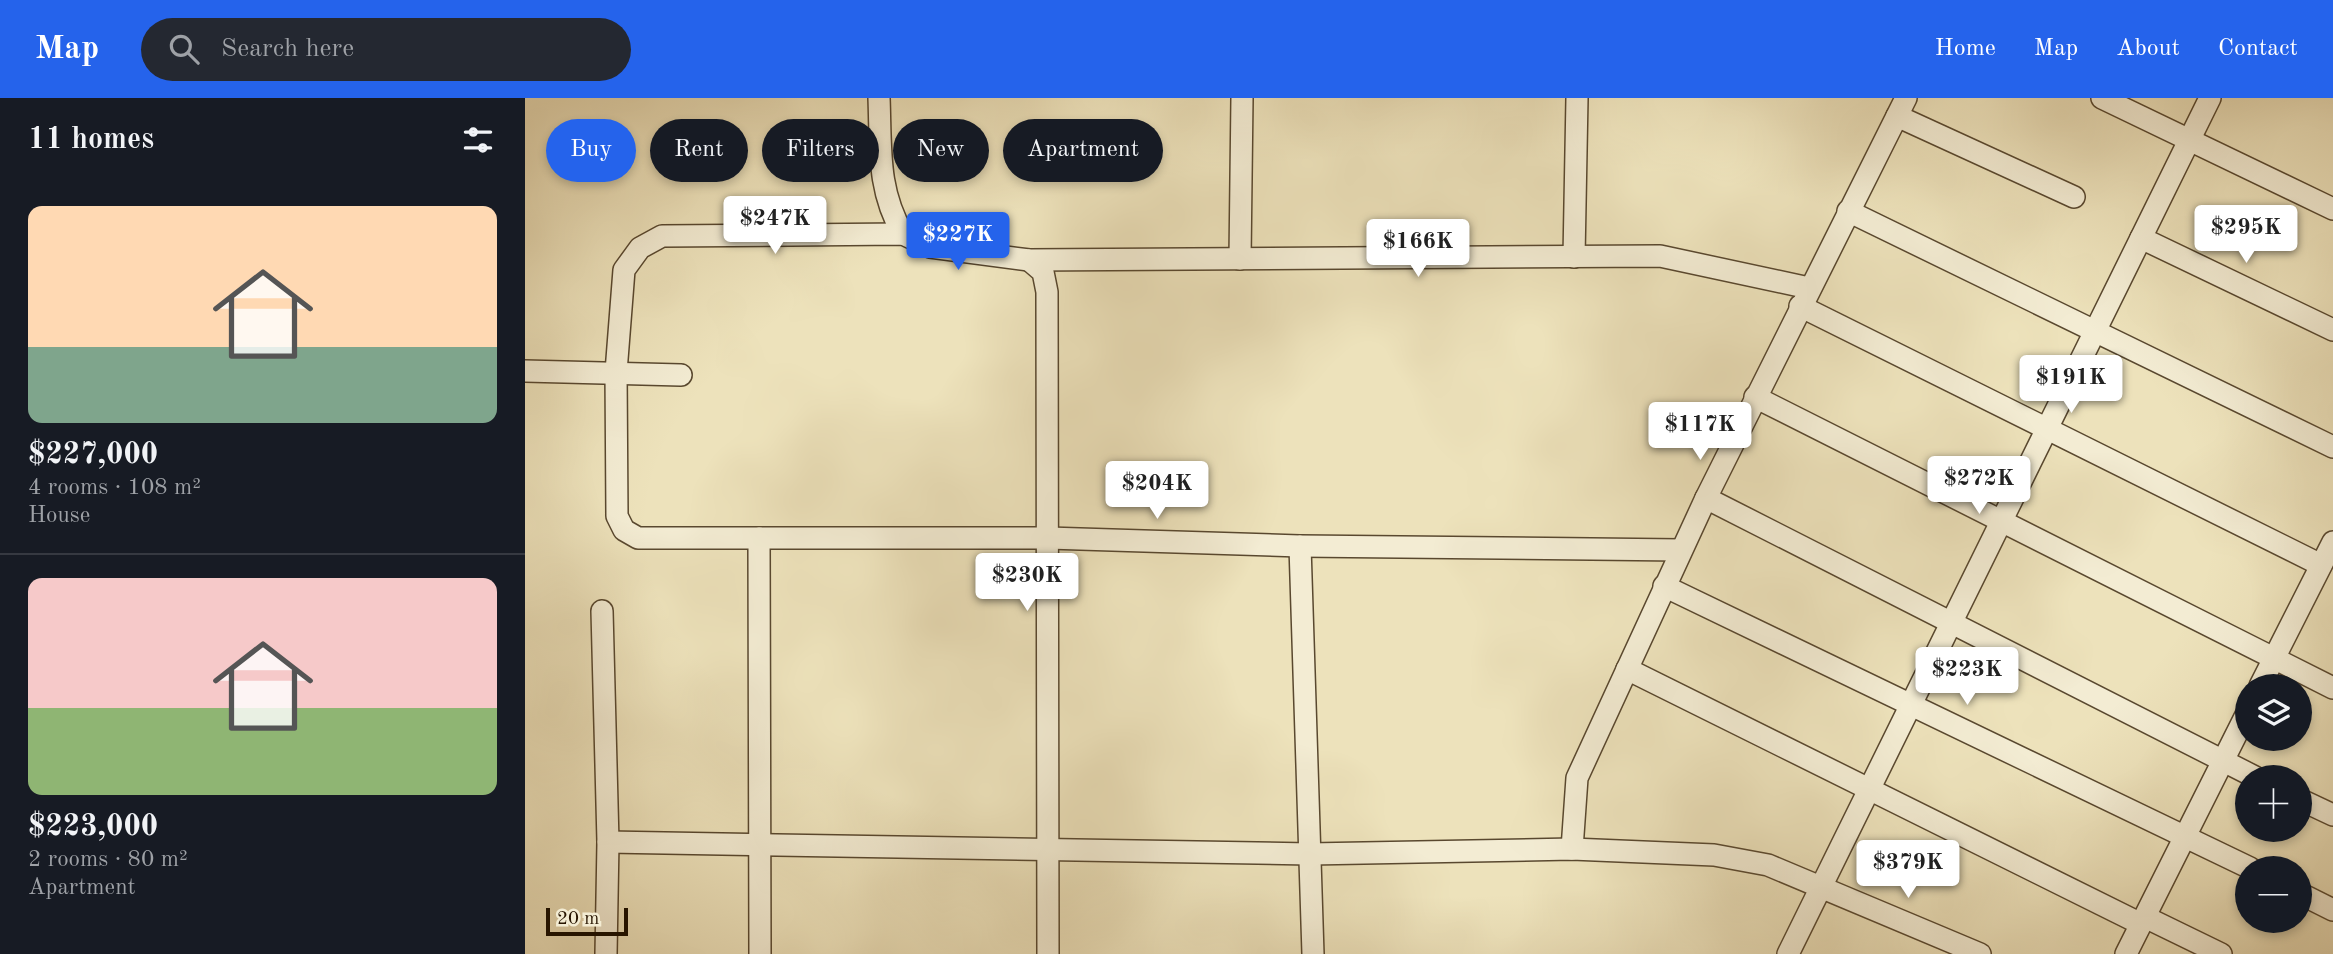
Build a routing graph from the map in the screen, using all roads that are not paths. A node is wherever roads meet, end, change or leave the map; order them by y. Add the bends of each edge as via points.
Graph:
1 (879, 98) edge
2 (1242, 98) edge
3 (1577, 98) edge
4 (2102, 98) edge
5 (2210, 98) edge
6 (1901, 107) edge
7 (2189, 141) junction
8 (2074, 197) dead end
9 (2333, 209) edge
10 (1848, 211) junction
11 (903, 234) junction
12 (2141, 238) junction
13 (1574, 257) junction
14 (1240, 259) junction
15 (1029, 261) junction
16 (1805, 297) junction
17 (2333, 330) edge
18 (2093, 332) junction
19 (525, 371) edge
20 (616, 372) junction
21 (681, 375) dead end
22 (1755, 397) junction
23 (2047, 426) junction
24 (2333, 447) edge
25 (1706, 498) junction
26 (2000, 520) junction
27 (759, 538) junction
28 (1048, 538) junction
29 (2333, 542) edge
30 (1300, 546) junction
31 (1681, 550) junction
32 (2323, 575) edge
33 (1664, 586) junction
34 (602, 611) dead end
35 (1950, 622) junction
36 (2275, 658) junction
37 (1627, 669) junction
38 (2266, 674) edge
39 (2333, 688) edge
40 (1910, 704) junction
41 (2235, 737) edge
42 (2223, 761) junction
43 (2235, 767) edge
44 (1868, 788) junction
45 (2312, 806) edge
46 (2333, 816) edge
47 (2186, 835) junction
48 (608, 842) junction
49 (759, 843) junction
50 (1571, 849) junction
51 (1048, 850) junction
52 (1310, 854) junction
53 (2235, 860) edge
54 (1820, 885) junction
55 (2312, 900) edge
56 (2333, 911) edge
57 (2143, 920) junction
58 (606, 954) edge
59 (760, 954) edge
60 (1048, 954) edge
61 (1313, 954) edge
62 (1788, 954) edge
63 (1980, 954) edge
64 (2126, 954) edge
65 (2221, 954) edge

1 - 11 street via 882,175 889,211
2 - 14 street
3 - 13 street
4 - 7 street
5 - 7 street
6 - 8 street
6 - 10 street
7 - 9 street
7 - 12 street
10 - 16 street
10 - 18 street
11 - 15 street via 930,247
11 - 20 street via 661,236 640,248 624,270
12 - 17 street
12 - 18 street
13 - 14 street
13 - 16 street via 1660,256
14 - 15 street
15 - 28 street via 1043,272 1047,292
16 - 22 street
16 - 23 street
18 - 23 street
18 - 24 street
19 - 20 street
20 - 21 street
20 - 27 street via 617,516 624,530 638,538
22 - 25 street
22 - 26 street
23 - 26 street
23 - 32 street
25 - 31 street
25 - 35 street
26 - 35 street
26 - 36 street
27 - 28 street
27 - 49 street
28 - 30 street
28 - 51 street
29 - 32 street
30 - 31 street
30 - 52 street
31 - 33 street
32 - 36 street
33 - 37 street
33 - 40 street
34 - 48 street
35 - 40 street
35 - 42 street
36 - 38 street
36 - 39 street
37 - 44 street
37 - 50 street via 1577,778
40 - 44 street
40 - 47 street
41 - 42 street
42 - 43 street
42 - 47 street
44 - 54 street
44 - 57 street
45 - 46 street
47 - 53 street
47 - 57 street
48 - 49 street
48 - 58 street
49 - 51 street
49 - 59 street
50 - 52 street
50 - 54 street via 1740,858 1769,864
51 - 52 street
51 - 60 street
52 - 61 street
54 - 62 street
54 - 63 street
55 - 56 street
57 - 64 street
57 - 65 street

